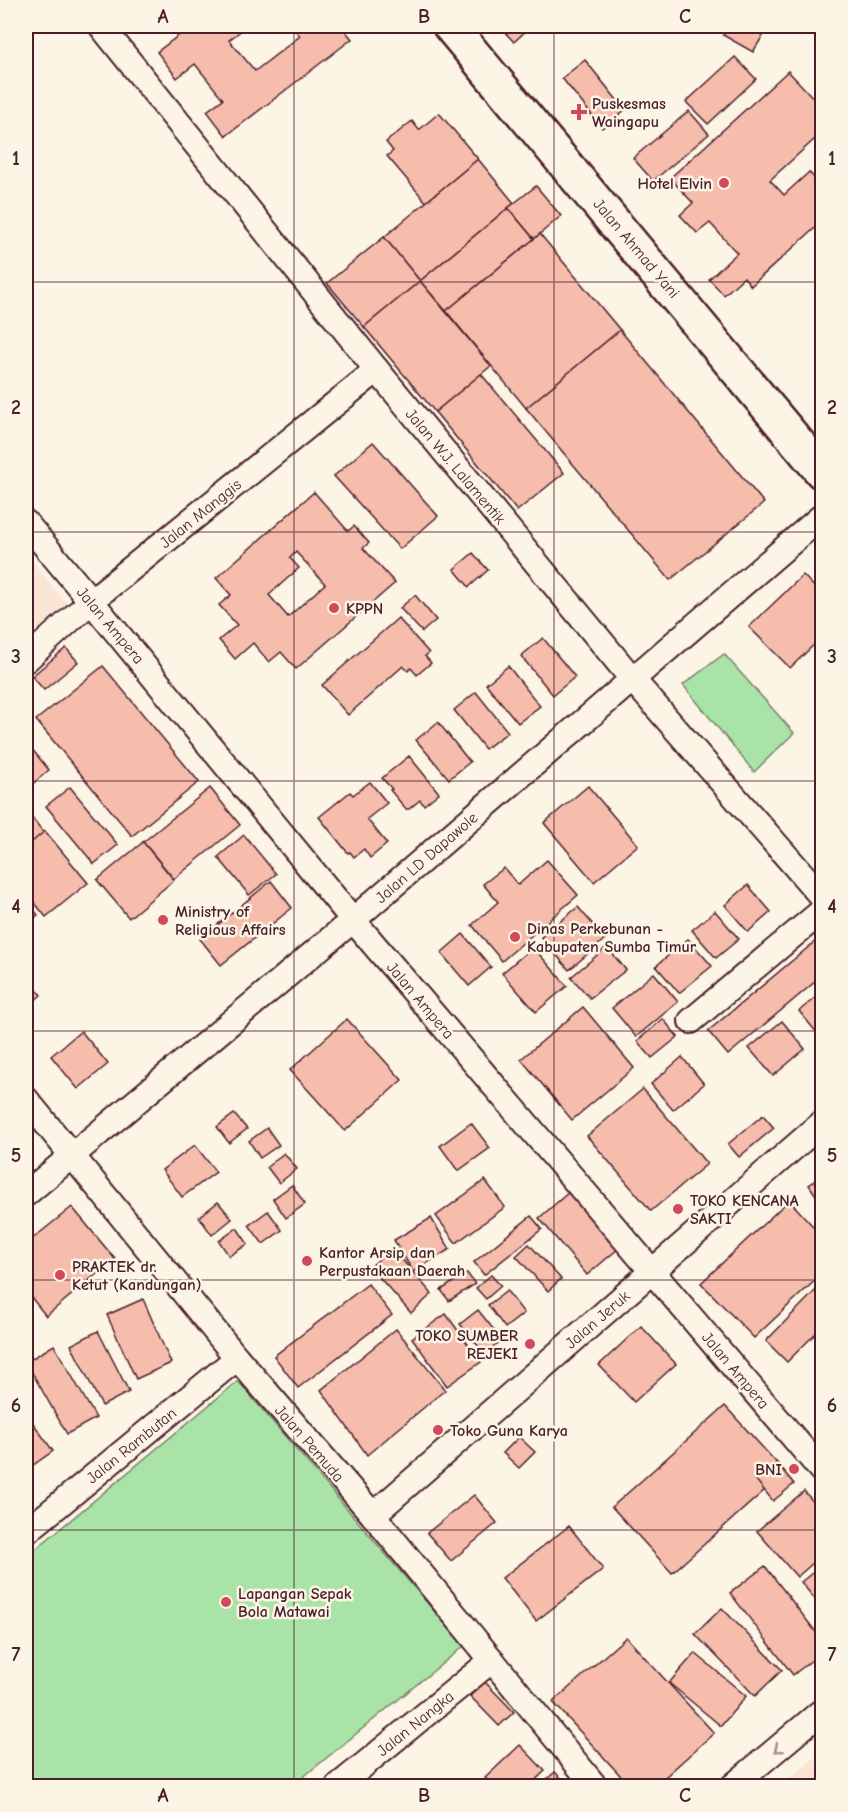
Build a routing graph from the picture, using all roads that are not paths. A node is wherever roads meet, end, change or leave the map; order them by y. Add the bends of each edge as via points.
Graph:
1 (101, 26) edge
2 (450, 26) edge
3 (377, 369) junction
4 (822, 472) edge
5 (822, 516) edge
6 (26, 524) edge
7 (92, 601) junction
8 (26, 660) edge
9 (633, 680) junction
10 (822, 897) edge
11 (822, 911) edge
12 (353, 920) junction
13 (691, 1021) dead end
14 (26, 1098) edge
15 (822, 1124) edge
16 (73, 1155) junction
17 (26, 1194) edge
18 (652, 1271) junction
19 (237, 1358) junction
20 (822, 1471) edge
21 (373, 1515) junction
22 (26, 1532) edge
23 (492, 1660) junction
24 (822, 1712) edge
25 (338, 1786) edge
26 (595, 1786) edge
27 (733, 1786) edge

1 - 3 street, Jalan W.J. Lalamentik
2 - 4 highway, Jalan Ahmad Yani
3 - 7 street, Jalan Manggis
3 - 9 street, Jalan W.J. Lalamentik
5 - 9 street, Jalan LD Dapawole
6 - 7 street, Jalan Ampera
7 - 8 street, Jalan Manggis
7 - 12 street, Jalan Ampera
9 - 10 street, Jalan W.J. Lalamentik
9 - 12 street, Jalan LD Dapawole
11 - 13 street
12 - 16 street, Jalan LD Dapawole
12 - 18 street, Jalan Ampera
14 - 16 street, Jalan Pemuda
15 - 18 street, Jalan Jeruk
16 - 17 street, Jalan LD Dapawole
16 - 19 street, Jalan Pemuda
18 - 20 street, Jalan Ampera
18 - 21 street, Jalan Jeruk
19 - 21 street, Jalan Pemuda
19 - 22 street, Jalan Rambutan
21 - 23 street, Jalan Pemuda
23 - 25 street, Jalan Nangka
23 - 26 street, Jalan Pemuda
24 -> 27 street

